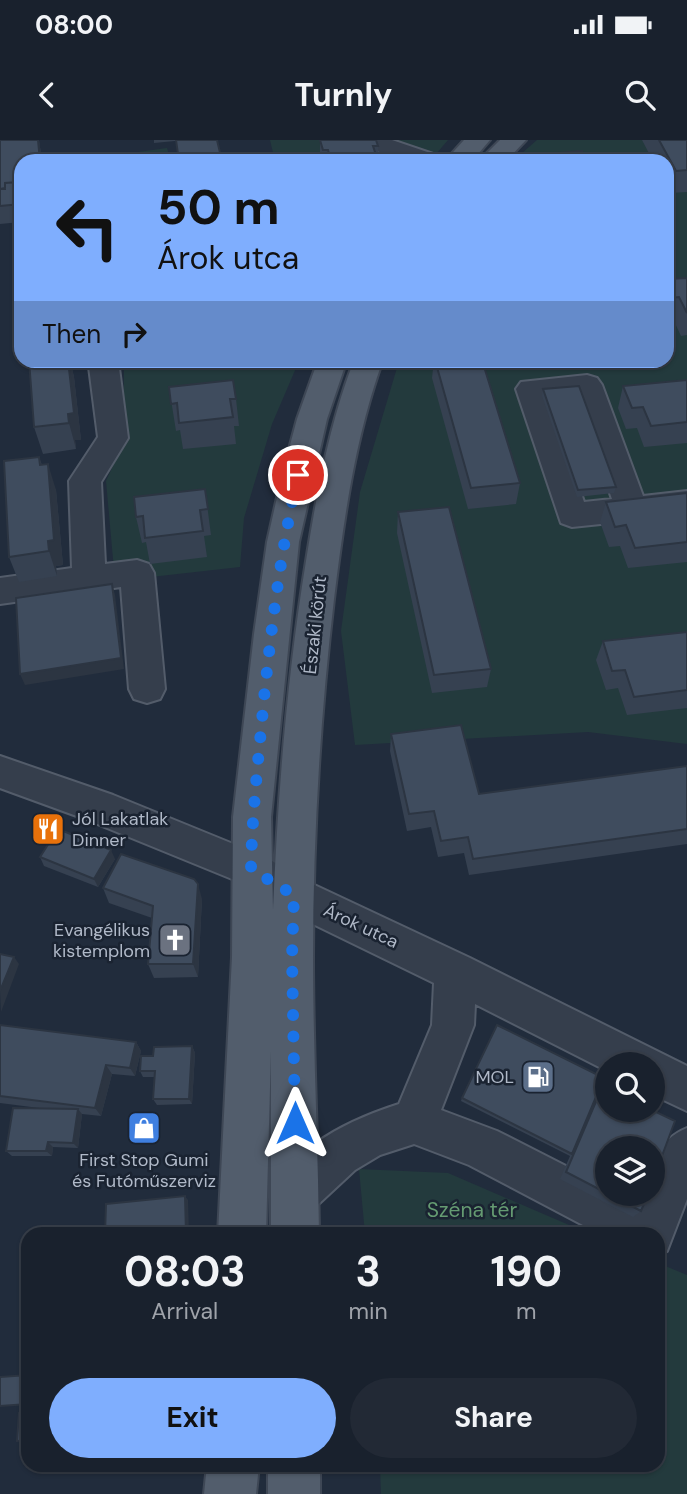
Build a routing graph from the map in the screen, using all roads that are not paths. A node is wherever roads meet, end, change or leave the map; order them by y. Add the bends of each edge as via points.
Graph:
1 (368, 140) edge
2 (478, 140) edge
3 (514, 140) edge
4 (409, 154) edge
5 (465, 154) edge
6 (499, 154) edge
7 (104, 368) edge
8 (330, 368) edge
9 (366, 368) edge
10 (687, 503) edge
11 (632, 509) edge
12 (89, 578) junction
13 (0, 592) edge
14 (147, 689) dead end
15 (0, 772) edge
16 (251, 869) junction
17 (294, 895) junction
18 (456, 972) junction
19 (614, 1052) edge
20 (665, 1078) edge
21 (687, 1089) edge
22 (414, 1122) junction
23 (687, 1150) edge
24 (295, 1214) edge
25 (242, 1227) edge
26 (636, 1227) edge
27 (653, 1227) edge
28 (232, 1472) edge
29 (294, 1472) edge
30 (230, 1494) edge
31 (294, 1494) edge

1 - 4 street
2 - 5 main road
3 - 6 main road
7 - 12 street via 113,438 85,481
8 - 16 main road via 312,419 283,542 254,795
9 - 17 main road, Északi körút via 343,439 317,596 298,790
10 - 11 street
12 - 13 street
12 - 14 street via 137,573
15 - 16 street, Árok utca
16 - 17 street, Árok utca
16 - 25 main road via 253,957
17 - 18 street, Árok utca
17 - 24 main road
18 - 19 street, Árok utca
18 - 22 street via 453,1025
20 - 21 street
22 - 24 street via 370,1136 339,1154
22 - 26 street via 481,1147
23 - 27 street
28 - 30 main road
29 - 31 main road

